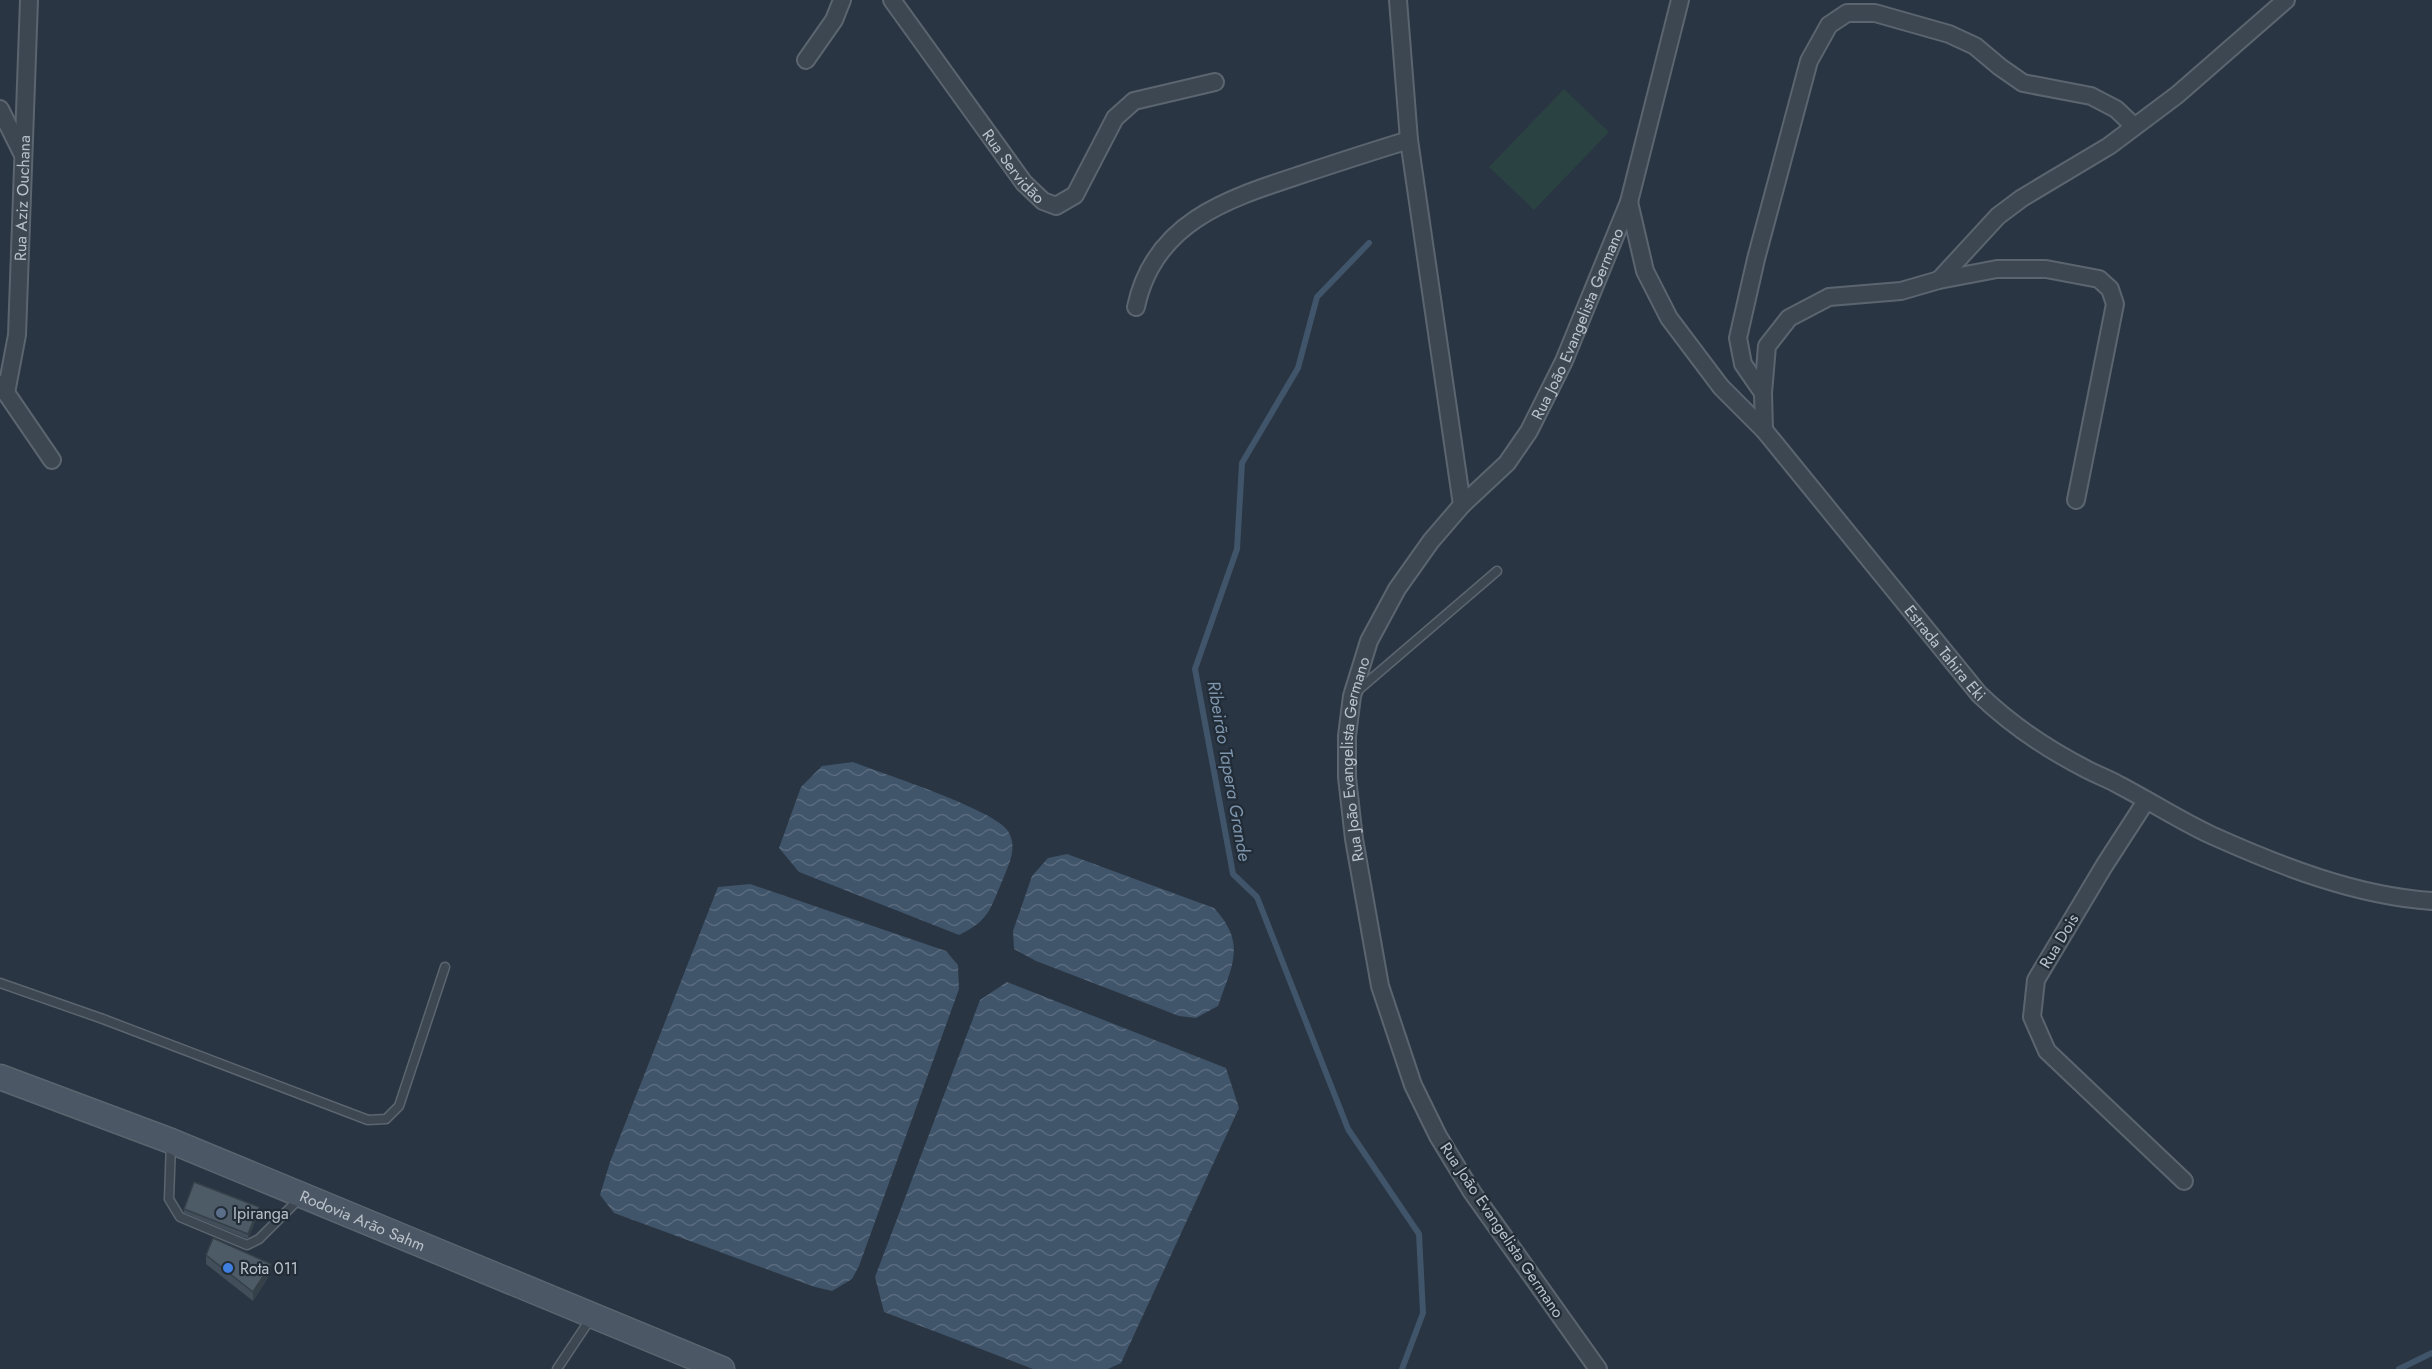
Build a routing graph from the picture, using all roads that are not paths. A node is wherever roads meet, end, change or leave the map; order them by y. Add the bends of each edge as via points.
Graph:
1 (29, 0) edge
2 (842, 0) edge
3 (892, 0) edge
4 (1398, 0) edge
5 (1680, 0) edge
6 (2286, 0) edge
7 (806, 60) dead end
8 (1215, 82) dead end
9 (0, 109) edge
10 (2133, 126) junction
11 (1409, 140) junction
12 (23, 157) junction
13 (1629, 202) junction
14 (1939, 280) junction
15 (1136, 307) dead end
16 (3, 389) edge
17 (1763, 393) junction
18 (1764, 430) junction
19 (52, 460) dead end
20 (2076, 500) dead end
21 (1462, 505) junction
22 (1497, 571) dead end
23 (1352, 696) junction
24 (2146, 801) junction
25 (2432, 901) edge
26 (445, 967) dead end
27 (0, 983) edge
28 (0, 1077) edge
29 (171, 1142) junction
30 (2184, 1181) dead end
31 (302, 1196) junction
32 (593, 1315) junction
33 (558, 1369) edge
34 (722, 1369) edge
35 (1598, 1369) edge

1 - 12 street, Rua Aziz Ouchana
2 - 7 street via 834,20
3 - 8 street, Rua Servidão via 1024,183 1043,201 1056,206 1075,195 1115,118 1134,101
4 - 11 street
5 - 13 street, Rua João Evangelista Germano
6 - 10 street via 2177,95
9 - 12 street
10 - 14 street via 2109,146 1998,216
10 - 17 street via 2116,109 2091,96 2023,83 1975,45 1948,33 1875,13 1847,13 1829,25 1809,61 1738,338 1743,364
11 - 15 street via 1218,205 1187,224 1159,253 1141,284
11 - 21 street
12 - 16 street, Rua Aziz Ouchana via 17,334
13 - 18 street, Estrada Tahira Eki via 1645,271 1669,318 1721,387
13 - 21 street, Rua João Evangelista Germano via 1564,361 1529,432 1507,463
14 - 17 street via 1901,291 1829,297 1789,318 1767,346
14 - 20 street via 1997,270 2046,269 2099,279 2110,289 2115,304
16 - 19 street
17 - 18 street
18 - 24 street, Estrada Tahira Eki via 1979,694 2004,718
21 - 23 street, Rua João Evangelista Germano via 1397,589 1369,641
22 - 23 lane
23 - 35 street, Rua João Evangelista Germano via 1347,777 1354,839 1380,986 1395,1036 1438,1136 1472,1192
24 - 25 street, Estrada Tahira Eki via 2210,835 2292,867 2361,890
24 - 30 street, Rua Dois via 2036,980 2032,1017 2047,1051
26 - 27 lane via 399,1106 386,1119 368,1120
28 - 29 street, Rodovia Arão Sahm
29 - 31 street, Rodovia Arão Sahm
29 - 31 lane via 169,1199 180,1217 247,1245 259,1239
31 - 32 street, Rodovia Arão Sahm
32 - 33 lane
32 - 34 street, Rodovia Arão Sahm

